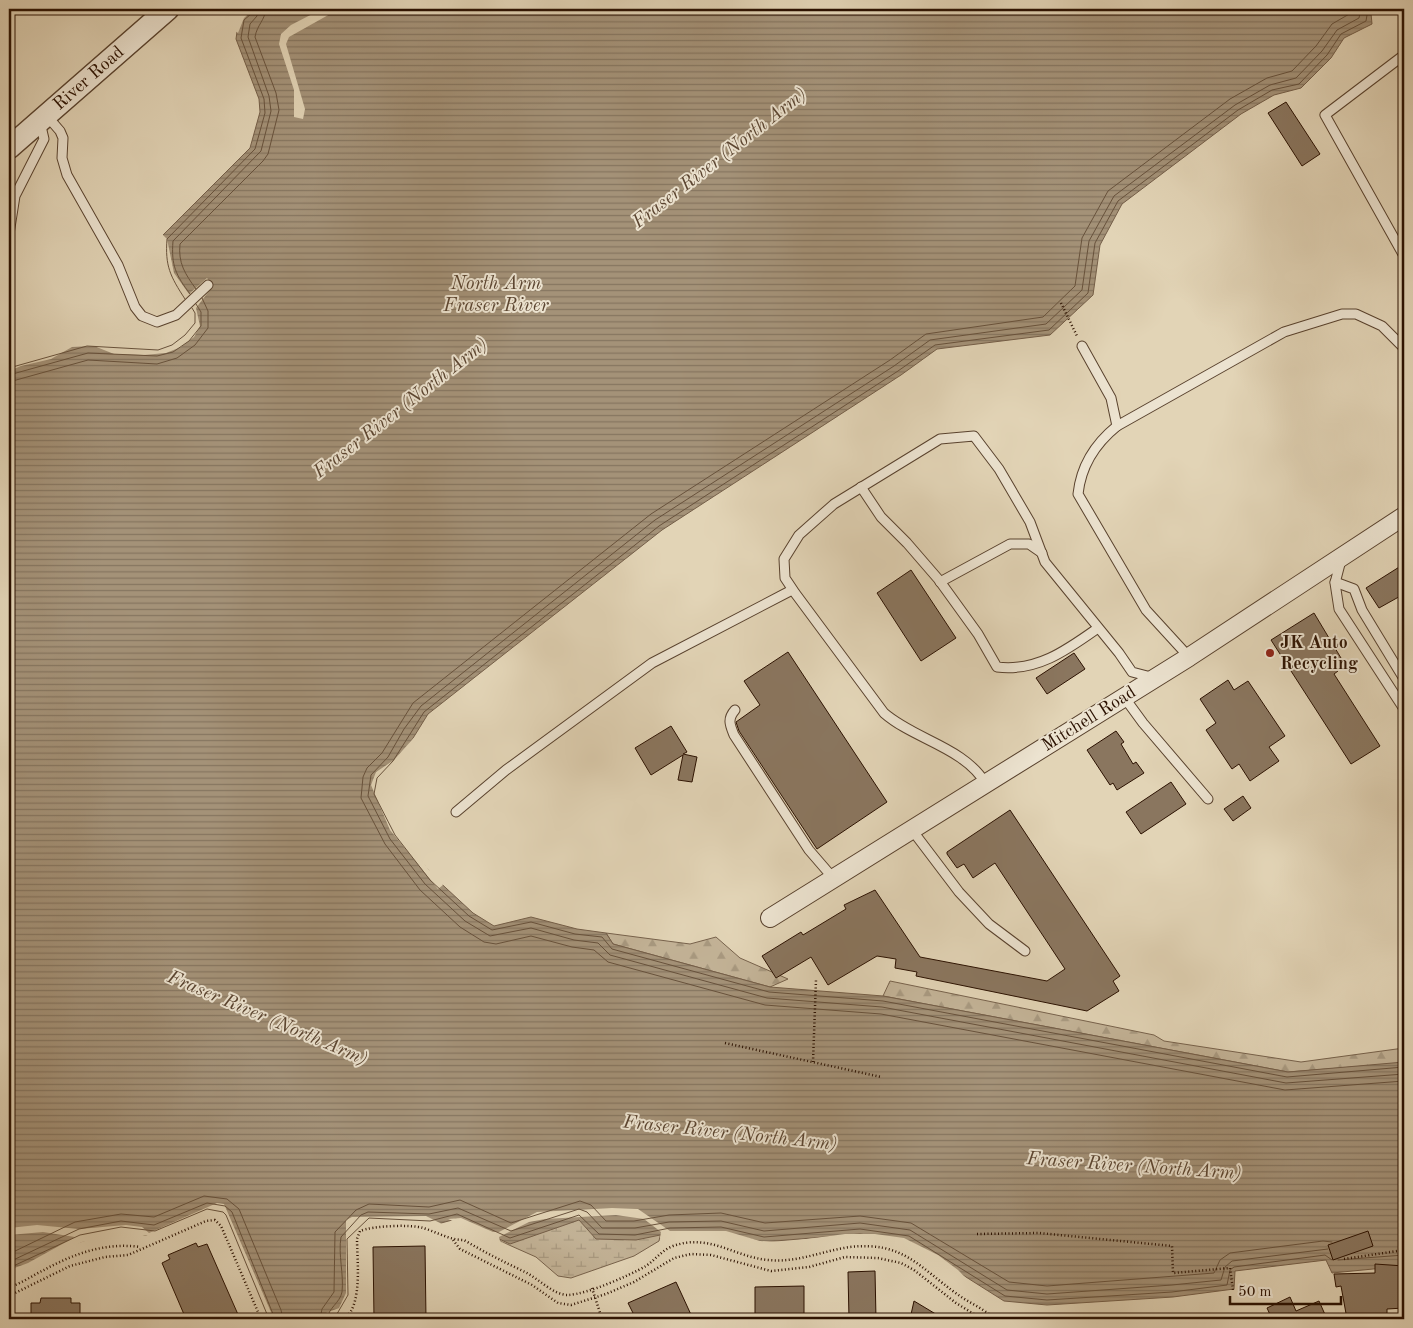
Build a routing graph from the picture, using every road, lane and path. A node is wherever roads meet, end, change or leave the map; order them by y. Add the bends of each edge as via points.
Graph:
1 (168, 9) edge
2 (1404, 54) edge
3 (43, 119) junction
4 (9, 148) edge
5 (9, 234) edge
6 (1404, 256) edge
7 (208, 286) dead end
8 (1061, 303) dead end
9 (1082, 346) joint
10 (1404, 348) edge
11 (1117, 426) junction
12 (861, 487) junction
13 (1404, 518) edge
14 (1042, 553) junction
15 (1344, 556) junction
16 (940, 582) junction
17 (1335, 582) junction
18 (792, 590) junction
19 (1098, 628) junction
20 (1189, 657) junction
21 (1156, 678) junction
22 (1404, 679) edge
23 (1124, 697) junction
24 (1404, 709) edge
25 (735, 710) dead end
26 (986, 784) junction
27 (1208, 799) dead end
28 (456, 812) dead end
29 (912, 830) junction
30 (834, 879) junction
31 (770, 918) dead end
32 (1024, 951) dead end
33 (816, 980) dead end
34 (725, 1043) dead end
35 (813, 1062) junction
36 (882, 1077) dead end
37 (976, 1234) dead end
38 (453, 1240) junction
39 (142, 1248) junction
40 (1404, 1250) edge
41 (1344, 1259) dead end
42 (9, 1287) edge
43 (592, 1288) junction
44 (1233, 1290) dead end
45 (9, 1296) edge
46 (595, 1298) junction
47 (261, 1319) edge
48 (344, 1319) edge
49 (602, 1319) edge
50 (982, 1319) edge
51 (995, 1319) edge

1 - 3 street, River Road
2 - 6 lane via 1325,115
3 - 4 street, River Road
3 - 5 lane via 44,139 15,196
3 - 7 lane via 63,138 62,158 68,174 142,316 157,322 171,318
8 - 9 path
9 - 11 lane via 1111,398
10 - 11 lane via 1382,326 1356,314 1342,314 1284,332
11 - 20 lane via 1100,440 1085,467 1078,494 1146,610
12 - 14 lane via 940,439 974,436 1030,522
12 - 16 lane via 881,517
12 - 18 lane via 812,522 788,549 784,570
13 - 15 street, Mitchell Road
14 - 16 lane via 1030,544 1010,544
14 - 19 lane via 1045,562
15 - 17 lane via 1338,565
15 - 20 street, Mitchell Road
16 - 19 lane via 997,666 1013,669 1039,664 1063,653
17 - 22 lane via 1354,589 1362,610
17 - 24 lane via 1339,609
18 - 26 lane via 884,713 896,724 968,763
18 - 28 lane via 652,664 506,770
19 - 21 lane via 1132,672
20 - 21 street, Mitchell Road
21 - 23 street, Mitchell Road
23 - 26 street, Mitchell Road
23 - 27 lane
25 - 30 lane via 729,723 734,735 809,850
26 - 29 street, Mitchell Road
29 - 30 street, Mitchell Road
29 - 32 lane via 959,892 989,924
30 - 31 street, Mitchell Road
33 - 35 path
34 - 35 path
35 - 36 path
37 - 44 path via 1039,1233 1172,1246 1173,1273 1230,1268
38 - 43 path via 464,1240 561,1294 569,1295
38 - 46 path via 460,1249 558,1303 571,1305
38 - 48 path via 421,1227 368,1227 360,1231 357,1239 357,1293 354,1306
39 - 42 path via 128,1245 99,1248 55,1264
39 - 45 path via 128,1255 70,1266
39 - 47 path via 215,1220 221,1226
40 - 41 path
43 - 46 path
43 - 51 path via 647,1265 672,1246 685,1243 707,1242 744,1255 782,1261 852,1247 877,1247 906,1255
46 - 49 path
46 - 50 path via 634,1282 674,1258 691,1254 712,1255 771,1271 809,1267 845,1257 878,1258 901,1263 914,1270

